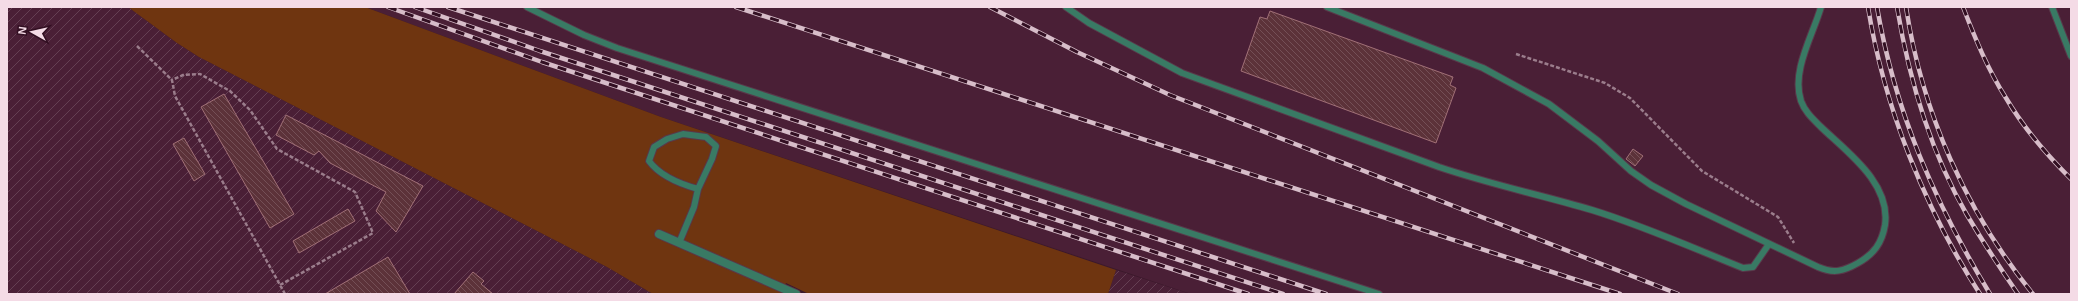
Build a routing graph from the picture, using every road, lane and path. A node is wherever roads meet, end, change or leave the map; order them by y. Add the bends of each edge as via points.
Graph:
1 (527, 7) edge
2 (1066, 7) edge
3 (1327, 7) edge
4 (1821, 7) edge
5 (2052, 7) edge
6 (137, 46) dead end
7 (1516, 54) dead end
8 (2071, 56) edge
9 (172, 80) junction
10 (698, 189) junction
11 (659, 234) dead end
12 (679, 243) junction
13 (1769, 244) junction
14 (1802, 259) junction
15 (280, 285) junction
16 (285, 294) edge
17 (796, 294) edge
18 (1379, 294) edge

1 - 18 lane via 617,48
2 - 13 lane via 1089,23 1182,73 1474,179 1593,211 1743,268 1753,267
3 - 13 lane via 1453,54 1518,86 1563,115 1651,185
4 - 14 lane via 1802,64 1800,100 1808,113 1871,177 1881,196 1886,219 1877,248 1865,259 1847,269 1826,271
5 - 8 lane
6 - 9 path
7 - 14 path via 1605,83 1630,98 1702,172 1778,216
9 - 15 path via 175,96
9 - 15 path via 183,75 200,74 230,91 250,110 277,149 355,192 373,233
10 - 10 lane via 716,146 706,137 683,134 667,138 654,147 649,161 656,171
10 - 12 lane via 694,207
11 - 12 street
12 - 17 street
13 - 14 lane
15 - 16 path

